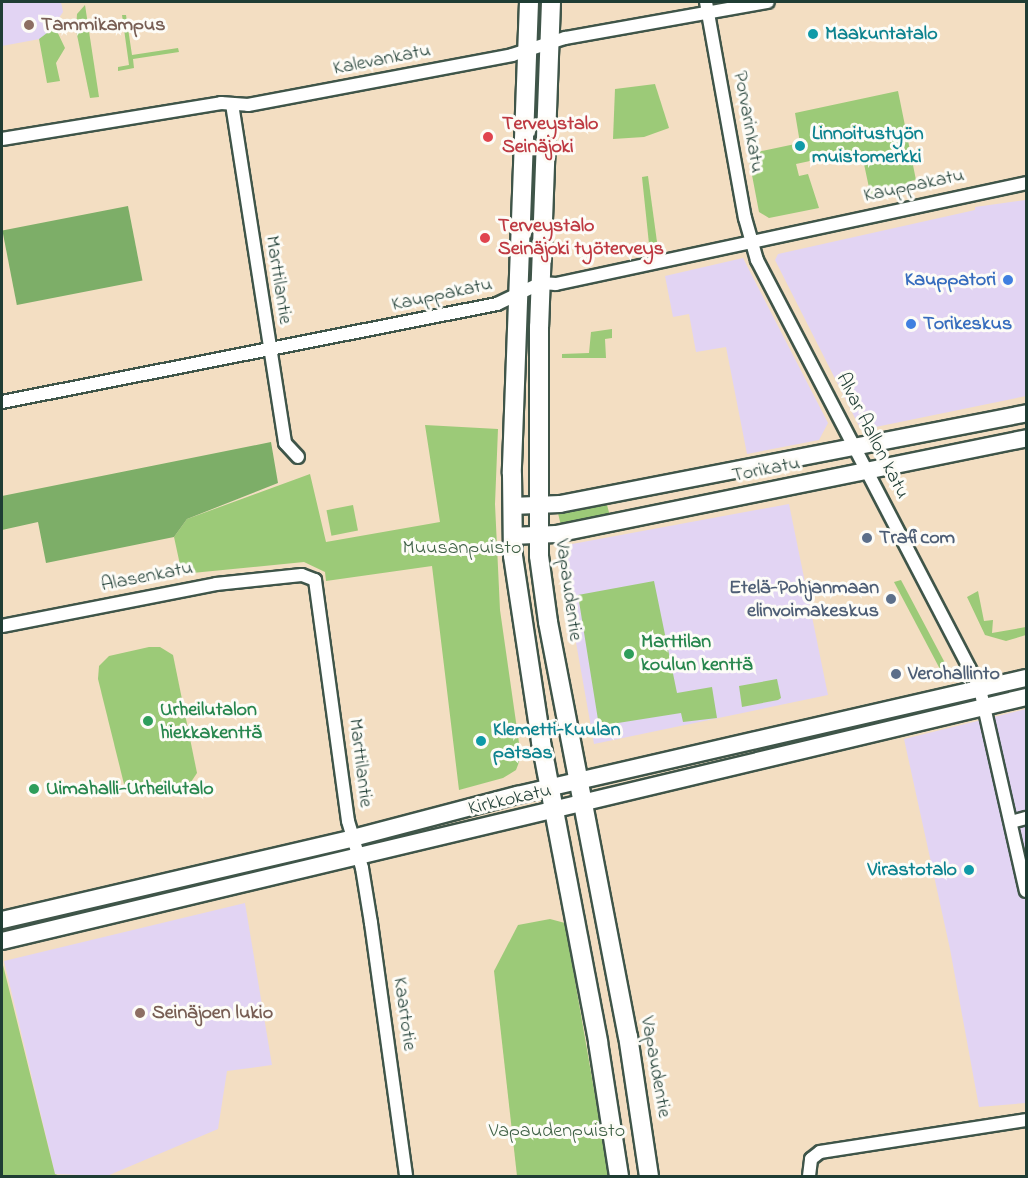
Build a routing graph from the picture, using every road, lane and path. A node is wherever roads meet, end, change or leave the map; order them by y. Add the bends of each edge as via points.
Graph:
1 (529, 2) edge
2 (551, 2) edge
3 (768, 2) edge
4 (707, 6) edge
5 (549, 42) junction
6 (526, 50) junction
7 (232, 104) junction
8 (2, 139) edge
9 (1026, 183) edge
10 (751, 241) junction
11 (541, 284) junction
12 (519, 293) junction
13 (269, 349) junction
14 (2, 402) edge
15 (1026, 413) edge
16 (1026, 438) edge
17 (854, 448) junction
18 (298, 457) dead end
19 (867, 471) junction
20 (512, 506) junction
21 (536, 506) junction
22 (537, 535) junction
23 (512, 536) junction
24 (302, 575) joint
25 (2, 626) edge
26 (1026, 678) edge
27 (980, 689) junction
28 (1026, 697) edge
29 (985, 706) junction
30 (579, 781) junction
31 (550, 787) junction
32 (583, 805) junction
33 (555, 811) junction
34 (1026, 818) edge
35 (1011, 822) junction
36 (353, 838) junction
37 (359, 857) junction
38 (1026, 891) edge
39 (2, 920) edge
40 (2, 941) edge
41 (1026, 1120) edge
42 (406, 1176) edge
43 (619, 1176) edge
44 (649, 1176) edge
45 (809, 1176) edge

1 - 6 main road
2 - 5 main road, Vapaudentie
3 - 4 street, Kalevankatu
4 - 5 street, Kalevankatu
4 - 10 street, Porvarinkatu
5 - 6 street, Kalevankatu
5 - 11 main road, Vapaudentie
6 - 7 street, Kalevankatu via 259,103
6 - 12 main road
7 - 8 street, Kalevankatu via 221,102
7 - 13 street, Marttilantie
9 - 10 street, Kauppakatu
10 - 11 street, Kauppakatu via 556,284
10 - 17 street, Alvar Aallon katu via 769,286
11 - 12 street, Kauppakatu
11 - 21 main road, Vapaudentie
12 - 13 street, Kauppakatu via 497,304
12 - 20 main road
13 - 14 street, Kauppakatu
13 - 18 street, Marttilantie via 285,443
15 - 17 main road, Torikatu
16 - 19 main road, Torikatu
17 - 19 street, Alvar Aallon katu
17 - 21 main road, Torikatu
19 - 22 main road, Torikatu
19 - 27 street, Alvar Aallon katu
20 - 21 main road, Torikatu
20 - 23 main road
21 - 22 main road, Vapaudentie
22 - 23 main road, Torikatu
22 - 30 main road, Vapaudentie via 543,594
23 - 31 main road via 521,621
24 - 25 street, Alasenkatu via 174,591
24 - 36 street, Marttilantie via 315,580 317,586
26 - 27 main road, Kirkkokatu
27 - 29 street, Alvar Aallon katu
27 - 30 main road, Kirkkokatu
28 - 29 main road, Kirkkokatu
29 - 32 main road, Kirkkokatu
29 - 35 street, Alvar Aallon katu
30 - 31 main road, Kirkkokatu
30 - 32 main road, Vapaudentie
31 - 33 main road
31 - 36 main road, Kirkkokatu
32 - 33 main road, Kirkkokatu
32 - 44 main road, Vapaudentie via 628,1035
33 - 37 main road, Kirkkokatu
33 - 43 main road
34 - 35 street
35 - 38 street, Alvar Aallon katu
36 - 37 street, Marttilantie
36 - 39 main road, Kirkkokatu
37 - 40 main road, Kirkkokatu
37 - 42 street, Kaartotie via 381,984
41 - 45 street via 820,1152 811,1159

